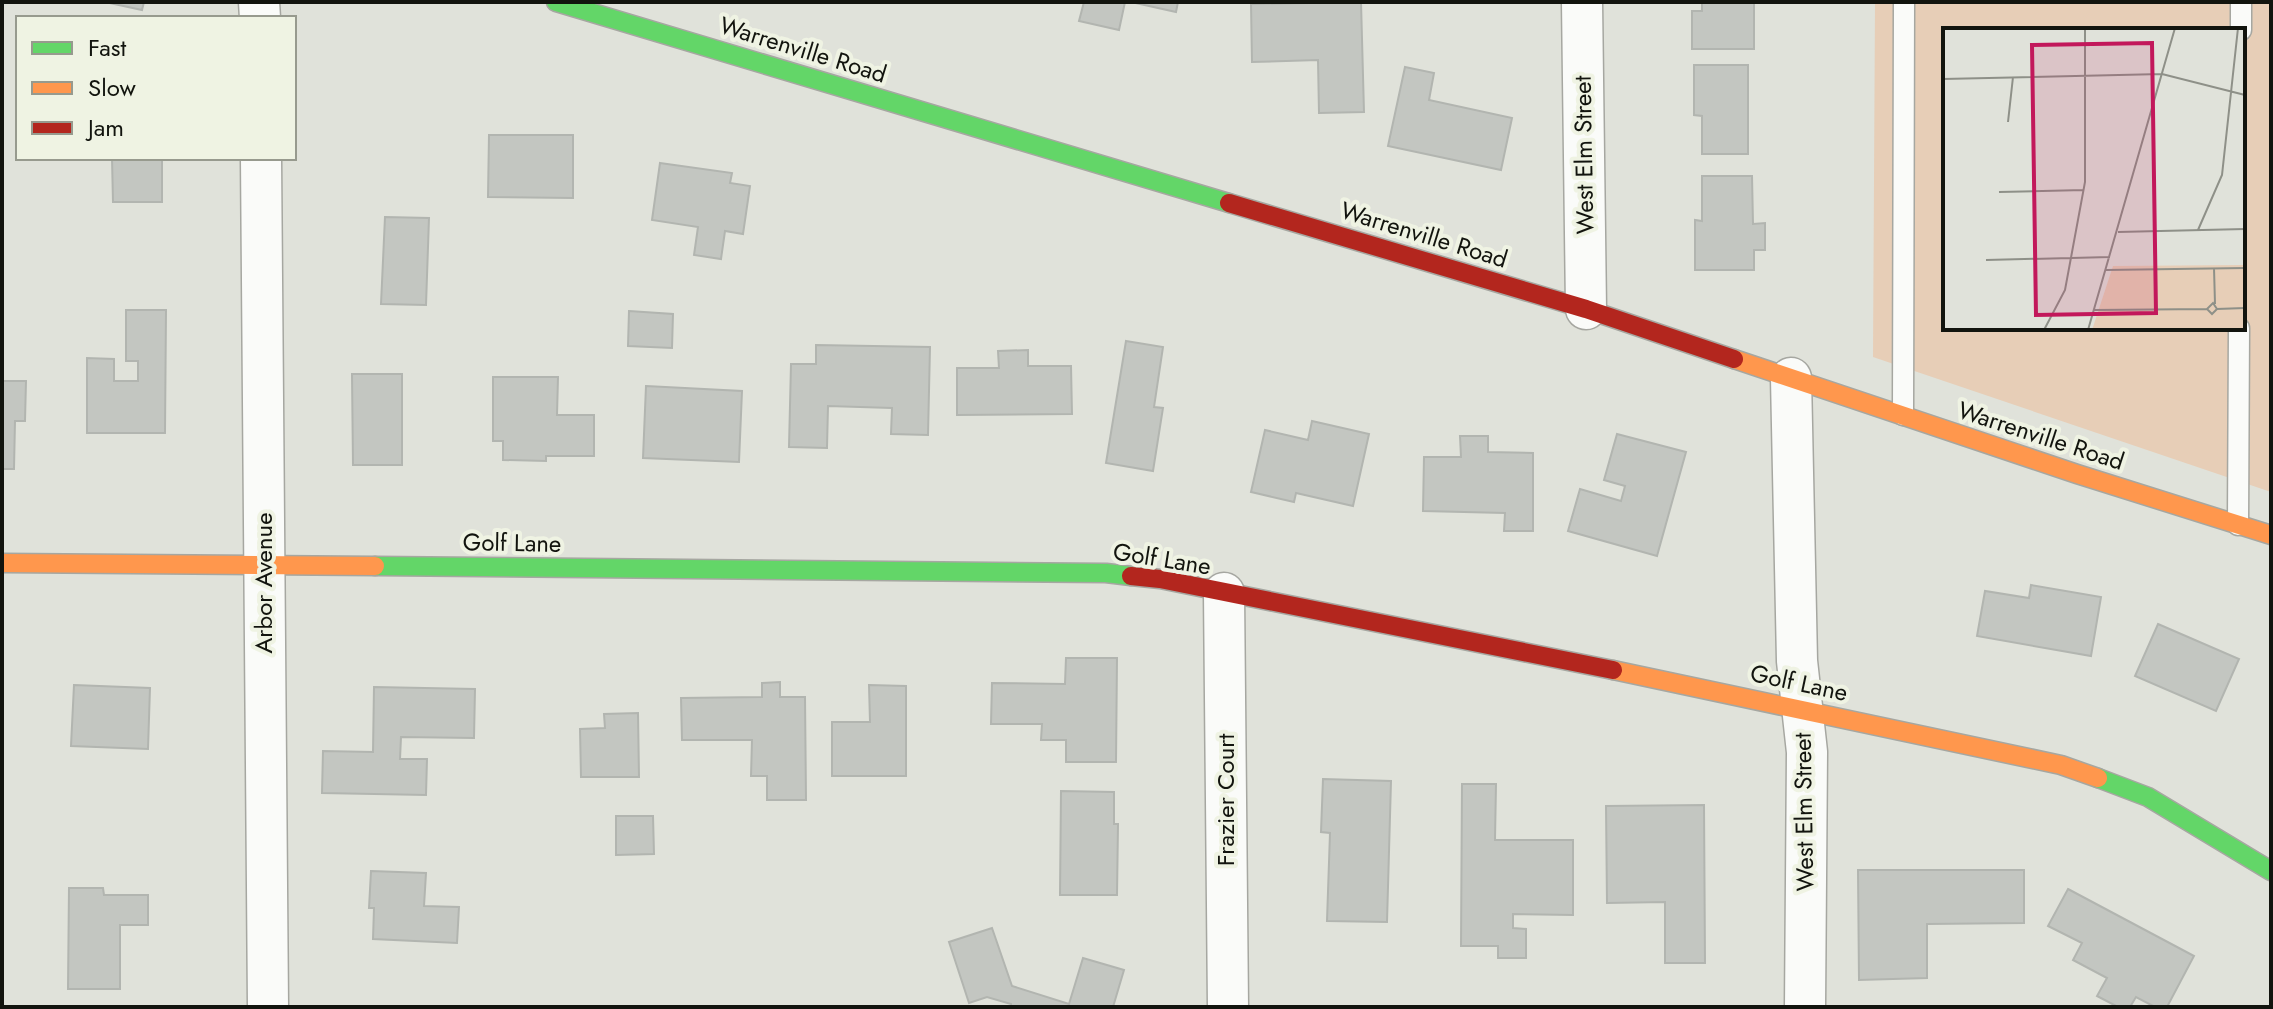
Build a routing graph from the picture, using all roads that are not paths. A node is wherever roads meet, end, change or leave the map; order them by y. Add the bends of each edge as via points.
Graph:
1 (556, 2) edge
2 (1582, 2) edge
3 (1904, 2) edge
4 (2241, 2) edge
5 (2241, 28) edge
6 (261, 160) edge
7 (1586, 309) junction
8 (2239, 330) edge
9 (1791, 378) junction
10 (1903, 415) junction
11 (2238, 525) junction
12 (2271, 535) edge
13 (2, 563) edge
14 (264, 564) junction
15 (1224, 593) junction
16 (1801, 708) junction
17 (2271, 871) edge
18 (268, 1007) edge
19 (1228, 1007) edge
20 (1805, 1007) edge

1 - 7 street, Warrenville Road
2 - 7 street, West Elm Street
3 - 10 lane
4 - 5 lane
6 - 14 street, Arbor Avenue
7 - 9 street, Warrenville Road
8 - 11 lane
9 - 10 street, Warrenville Road
9 - 16 street, West Elm Street
10 - 11 street, Warrenville Road
11 - 12 street, Warrenville Road
13 - 14 street, Golf Lane
14 - 15 street, Golf Lane via 1106,573
14 - 18 street, Arbor Avenue
15 - 16 street, Golf Lane
15 - 19 street, Frazier Court
16 - 17 street, Golf Lane via 2061,765 2148,797
16 - 20 street, West Elm Street via 1807,752

